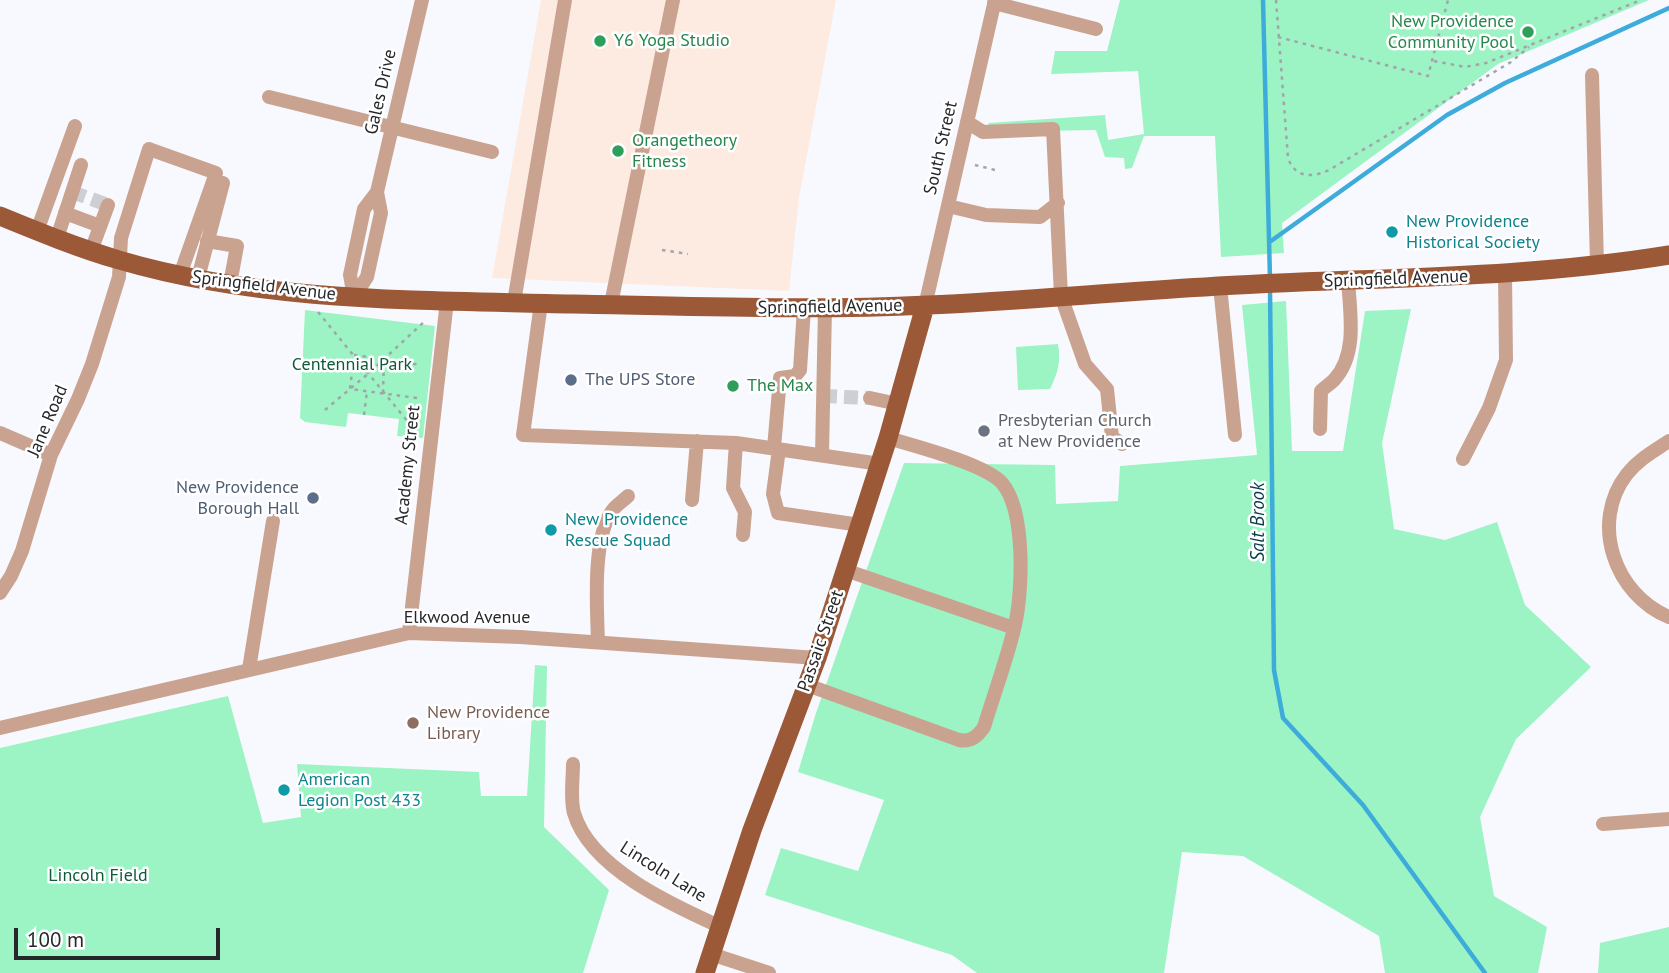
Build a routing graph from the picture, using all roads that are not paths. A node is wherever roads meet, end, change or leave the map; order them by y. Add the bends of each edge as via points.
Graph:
1 (422, 0) edge
2 (565, 0) edge
3 (673, 0) edge
4 (995, 2) edge
5 (1096, 29) dead end
6 (1592, 75) dead end
7 (269, 97) dead end
8 (967, 122) junction
9 (75, 126) dead end
10 (392, 129) junction
11 (492, 152) dead end
12 (81, 165) dead end
13 (223, 183) dead end
14 (1058, 203) junction
15 (107, 205) dead end
16 (947, 206) junction
17 (65, 213) junction
18 (0, 216) edge
19 (100, 226) junction
20 (37, 231) junction
21 (57, 238) junction
22 (206, 241) junction
23 (91, 251) junction
24 (1669, 255) edge
25 (119, 260) junction
26 (1597, 264) junction
27 (1504, 274) junction
28 (189, 276) junction
29 (1348, 281) junction
30 (230, 284) junction
31 (1220, 286) junction
32 (1061, 296) junction
33 (354, 297) junction
34 (447, 301) junction
35 (514, 302) junction
36 (541, 303) junction
37 (611, 304) junction
38 (925, 306) junction
39 (804, 308) junction
40 (825, 308) junction
41 (872, 398) tunnel mouth
42 (898, 404) junction
43 (1320, 429) dead end
44 (0, 433) edge
45 (1235, 435) dead end
46 (888, 438) junction
47 (697, 441) junction
48 (1669, 441) edge
49 (736, 443) junction
50 (1122, 444) dead end
51 (777, 448) junction
52 (51, 455) junction
53 (822, 455) junction
54 (1463, 459) dead end
55 (880, 464) junction
56 (628, 496) dead end
57 (692, 500) dead end
58 (273, 522) dead end
59 (860, 525) junction
60 (743, 535) dead end
61 (845, 570) junction
62 (0, 593) edge
63 (1669, 617) edge
64 (1014, 628) junction
65 (409, 633) junction
66 (598, 642) junction
67 (817, 658) junction
68 (249, 669) junction
69 (807, 685) junction
70 (0, 729) edge
71 (573, 764) dead end
72 (1669, 819) edge
73 (1603, 824) dead end
74 (721, 927) junction
75 (711, 954) junction
76 (705, 973) edge
77 (769, 973) edge

1 - 10 street, Gales Drive
2 - 35 street
3 - 37 street
4 - 5 street
4 - 8 street, South Street
6 - 26 street
7 - 10 street
8 - 14 street via 984,132 1053,130
8 - 16 street, South Street
9 - 20 street
10 - 11 street
10 - 33 street, Gales Drive via 377,192 364,209 350,275
12 - 17 street
13 - 22 street
14 - 16 street via 1040,217 986,215
14 - 32 street
15 - 19 street
16 - 38 street, South Street
17 - 19 street
17 - 21 street
18 - 20 main road, Springfield Avenue
19 - 23 street
20 - 21 main road, Springfield Avenue
21 - 23 main road, Springfield Avenue
22 - 28 street
22 - 30 street via 237,246
23 - 25 main road, Springfield Avenue
24 - 26 main road, Springfield Avenue
25 - 28 main road, Springfield Avenue
25 - 28 street, Jane Road via 121,238 149,149 216,173
25 - 52 street, Jane Road via 119,277 92,363
26 - 27 main road, Springfield Avenue
27 - 29 main road, Springfield Avenue
27 - 54 street via 1506,360 1489,408
28 - 30 main road, Springfield Avenue
29 - 31 main road, Springfield Avenue
29 - 43 street via 1351,339 1334,380 1321,391
30 - 33 main road, Springfield Avenue
31 - 32 main road, Springfield Avenue
31 - 45 street
32 - 38 main road, Springfield Avenue
32 - 50 street via 1085,364 1107,389 1112,437
33 - 34 main road, Springfield Avenue
34 - 35 main road, Springfield Avenue
34 - 65 street, Academy Street
35 - 36 main road, Springfield Avenue
36 - 37 main road, Springfield Avenue
36 - 47 street via 523,435
37 - 39 main road, Springfield Avenue
38 - 40 main road, Springfield Avenue
38 - 42 main road, Passaic Street
39 - 40 main road, Springfield Avenue
39 - 51 street via 800,370 780,378
40 - 53 street
41 - 42 street
42 - 46 main road, Passaic Street
44 - 52 street
46 - 55 main road, Passaic Street
46 - 64 street via 983,470 1002,483 1021,539
47 - 49 street
47 - 57 street
48 - 63 street via 1625,477 1610,514 1613,555 1621,577 1638,599
49 - 51 street
49 - 60 street via 733,488 745,512
51 - 53 street
51 - 59 street via 774,494 778,513
52 - 62 street, Jane Road via 22,551
53 - 55 street
55 - 59 main road, Passaic Street
56 - 66 street via 612,511 603,532
58 - 68 street
59 - 61 main road, Passaic Street
61 - 64 street
61 - 67 main road, Passaic Street
64 - 69 street via 984,727 967,742
65 - 66 street, Elkwood Avenue
65 - 68 street, Elkwood Avenue
66 - 67 street, Elkwood Avenue
67 - 69 main road, Passaic Street
68 - 70 street, Elkwood Avenue
69 - 74 main road, Passaic Street
71 - 74 street, Lincoln Lane via 573,811 595,850 639,884
72 - 73 street
74 - 75 main road, Passaic Street
75 - 76 main road, Passaic Street
75 - 77 street

